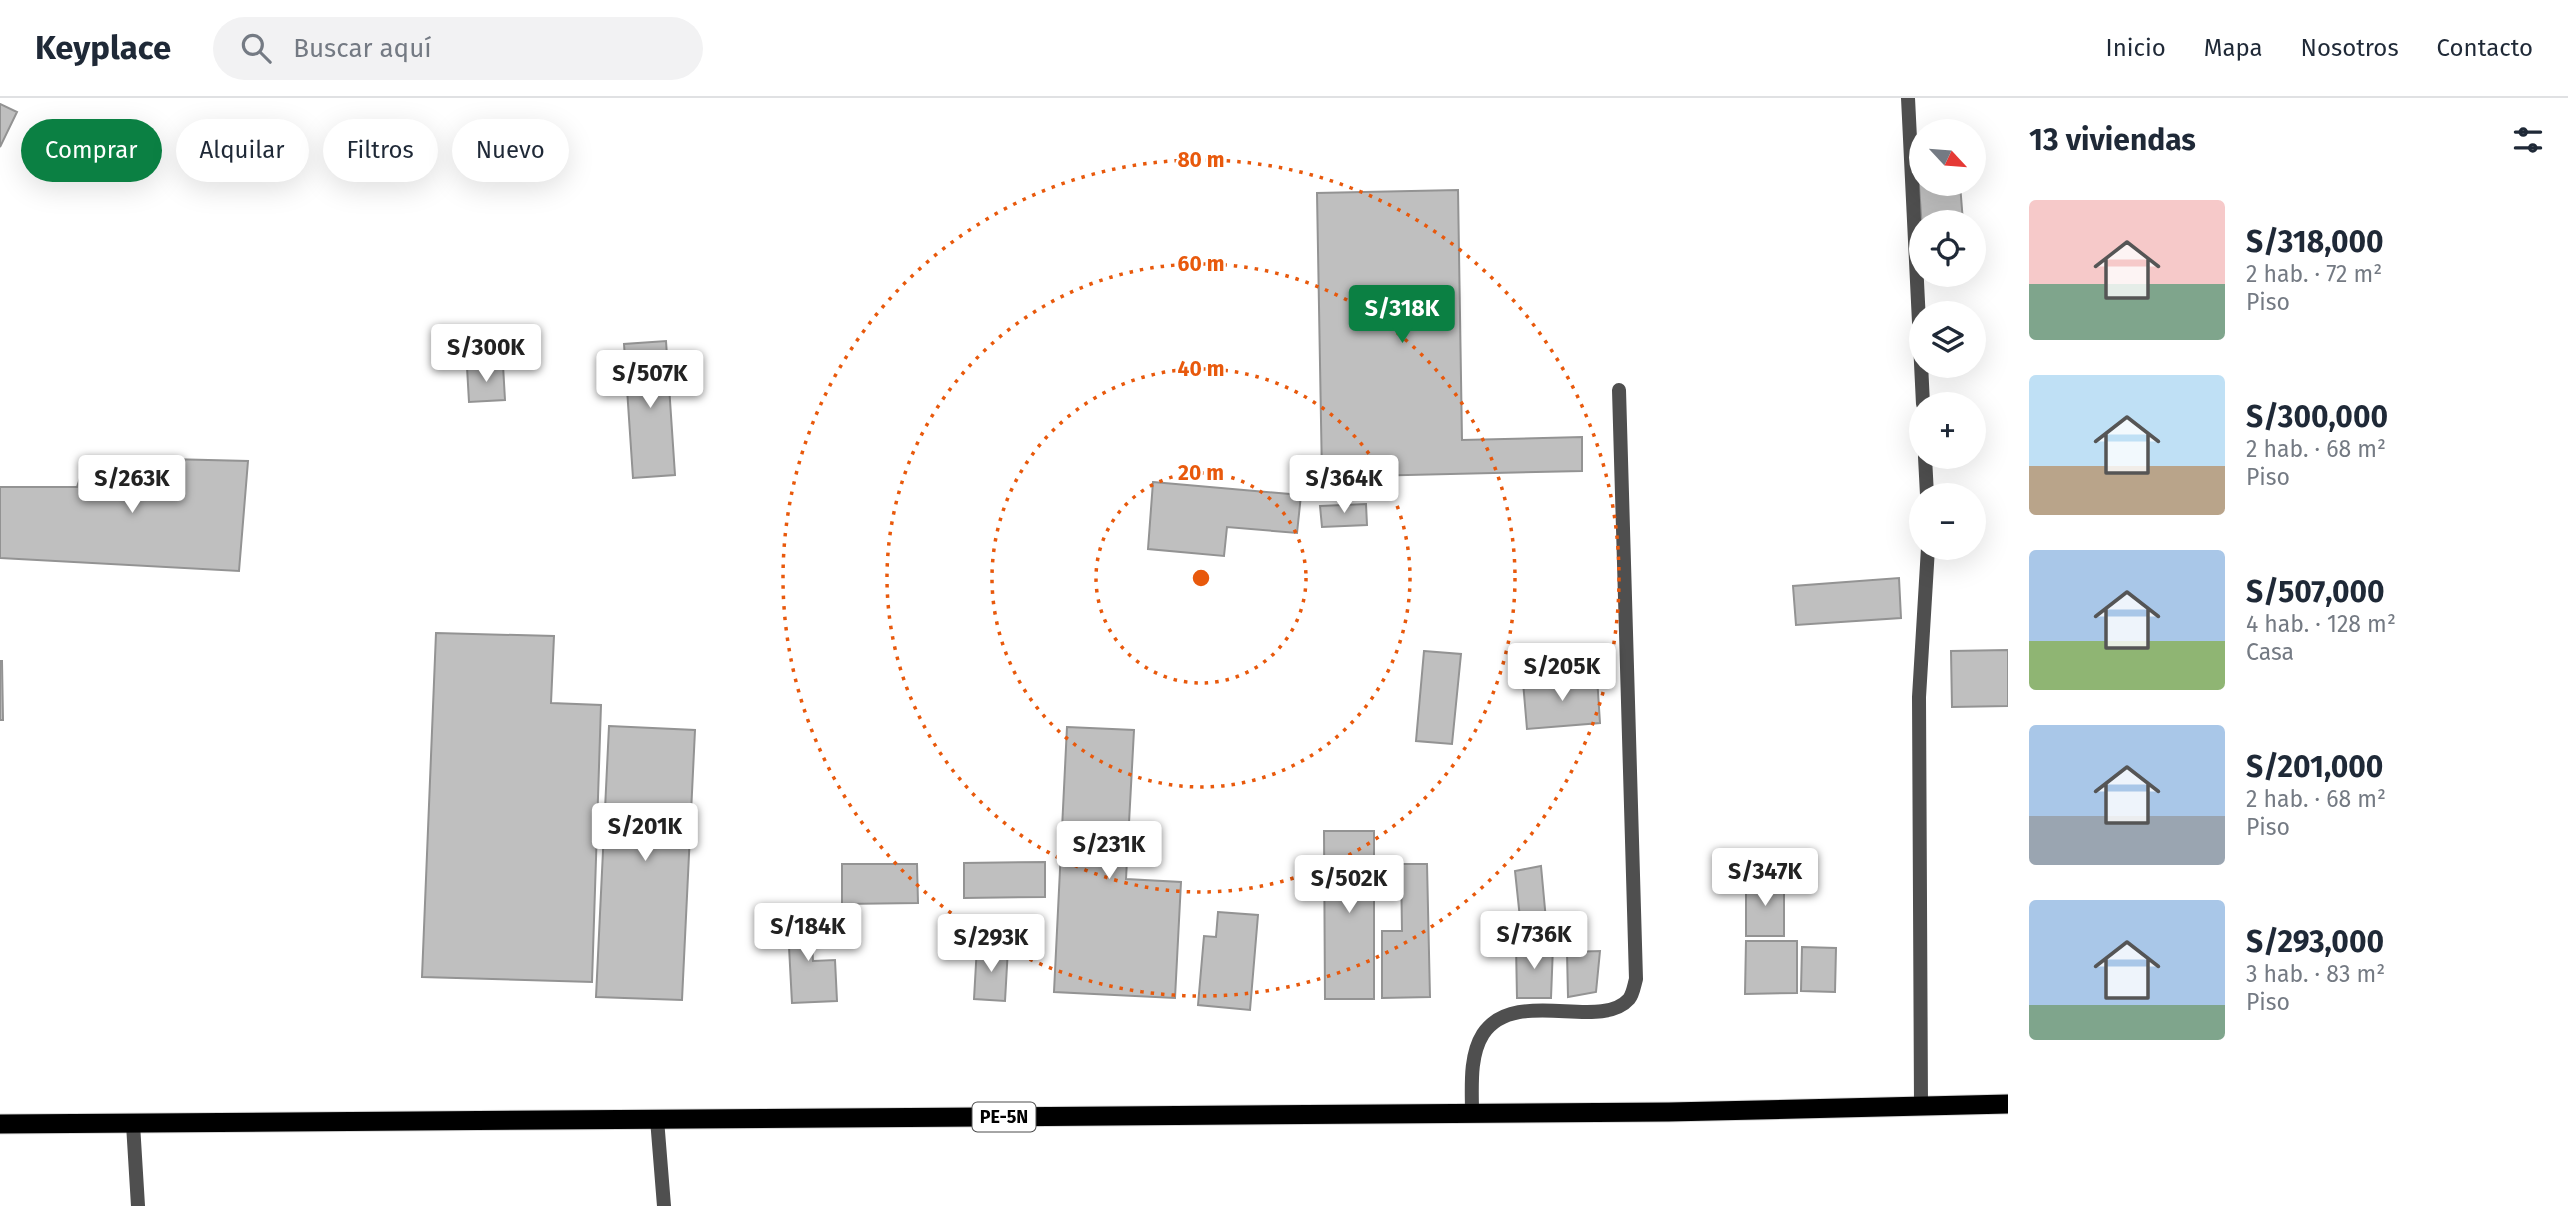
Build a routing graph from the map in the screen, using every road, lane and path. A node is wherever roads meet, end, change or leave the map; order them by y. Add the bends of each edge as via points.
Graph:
1 (1908, 98) edge
2 (1619, 390) dead end
3 (1922, 392) edge
4 (1927, 560) edge
5 (1921, 1104) junction
6 (2008, 1104) edge
7 (1472, 1113) junction
8 (657, 1119) junction
9 (0, 1124) edge
10 (133, 1124) junction
11 (138, 1206) edge
12 (664, 1206) edge

1 - 3 street
2 - 7 street via 1636,979 1631,997 1622,1005 1604,1010 1517,1011 1500,1017 1483,1034 1475,1052
4 - 5 street via 1919,697
5 - 6 highway, PE-5N
5 - 7 highway, PE-5N
7 - 8 highway, PE-5N
8 - 10 highway, PE-5N
8 - 12 street
9 - 10 highway, PE-5N
10 - 11 street

